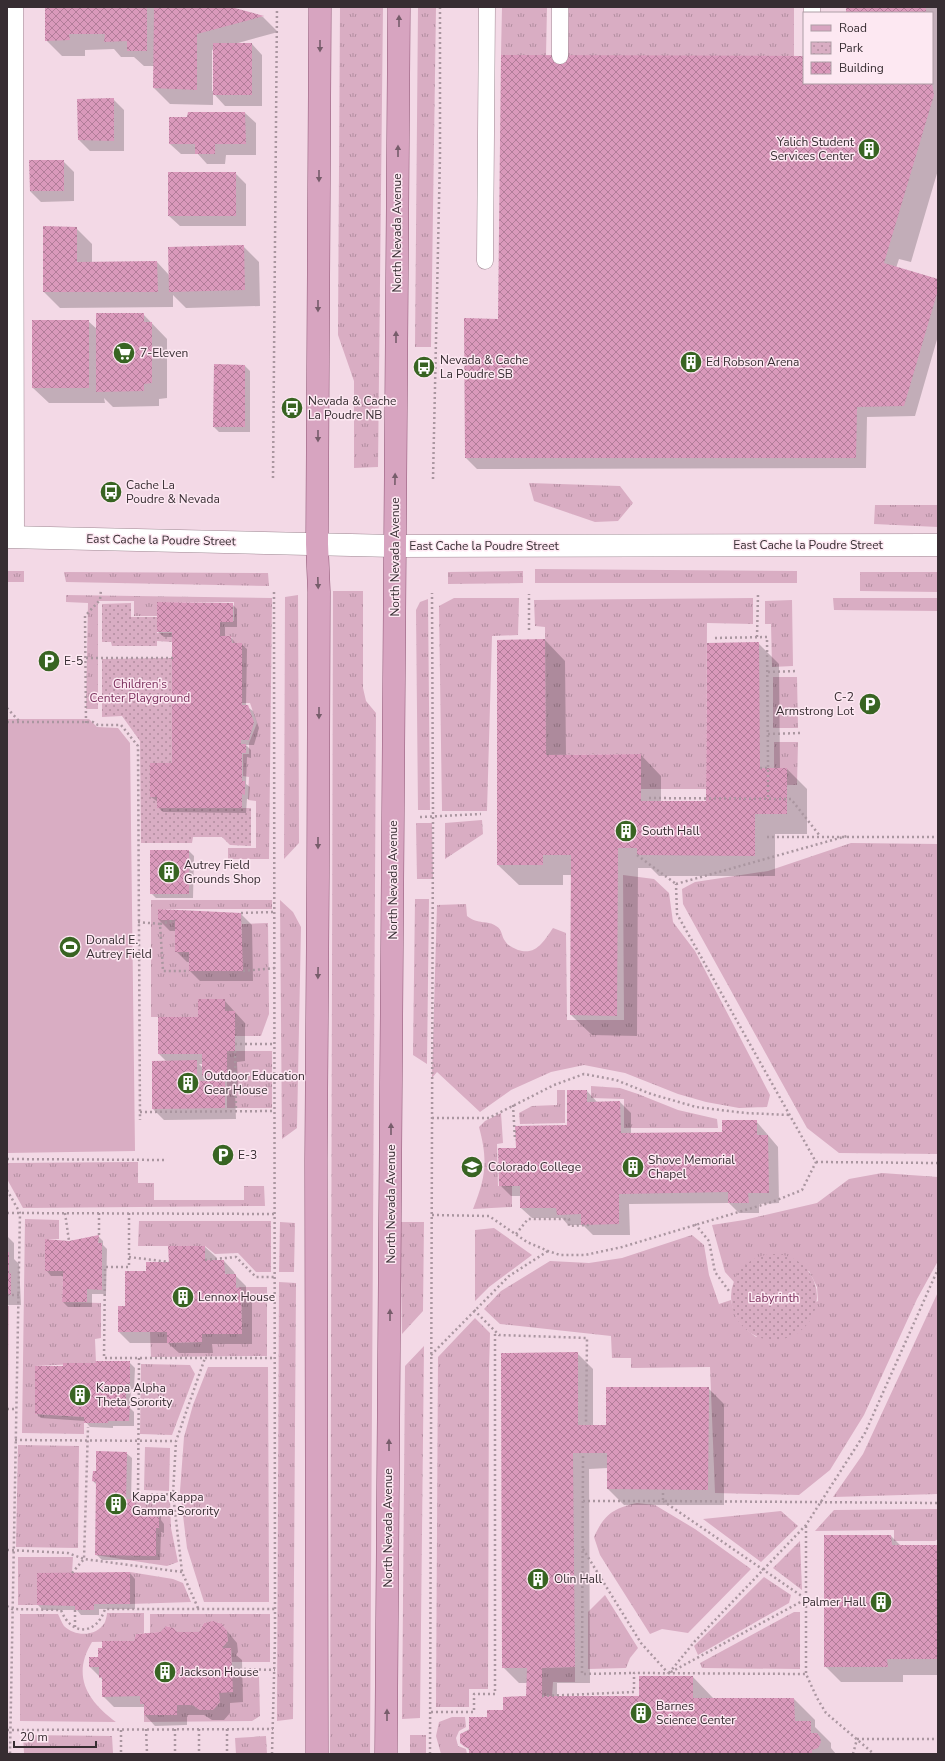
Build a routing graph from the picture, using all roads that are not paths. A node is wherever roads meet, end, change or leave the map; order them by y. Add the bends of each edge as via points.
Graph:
1 (15, 7) edge
2 (320, 7) edge
3 (399, 7) edge
4 (487, 7) edge
5 (560, 7) edge
6 (560, 56) dead end
7 (11, 133) edge
8 (485, 261) dead end
9 (12, 537) edge
10 (317, 544) junction
11 (938, 545) edge
12 (394, 546) junction
13 (317, 1754) edge
14 (386, 1754) edge

1 - 7 lane
2 -> 10 main road
12 -> 3 main road, North Nevada Avenue
4 - 8 lane
5 - 6 lane
7 - 9 lane
9 - 10 street, East Cache la Poudre Street
10 - 12 street, East Cache la Poudre Street
10 -> 13 main road
11 - 12 street, East Cache la Poudre Street
14 -> 12 main road, North Nevada Avenue

